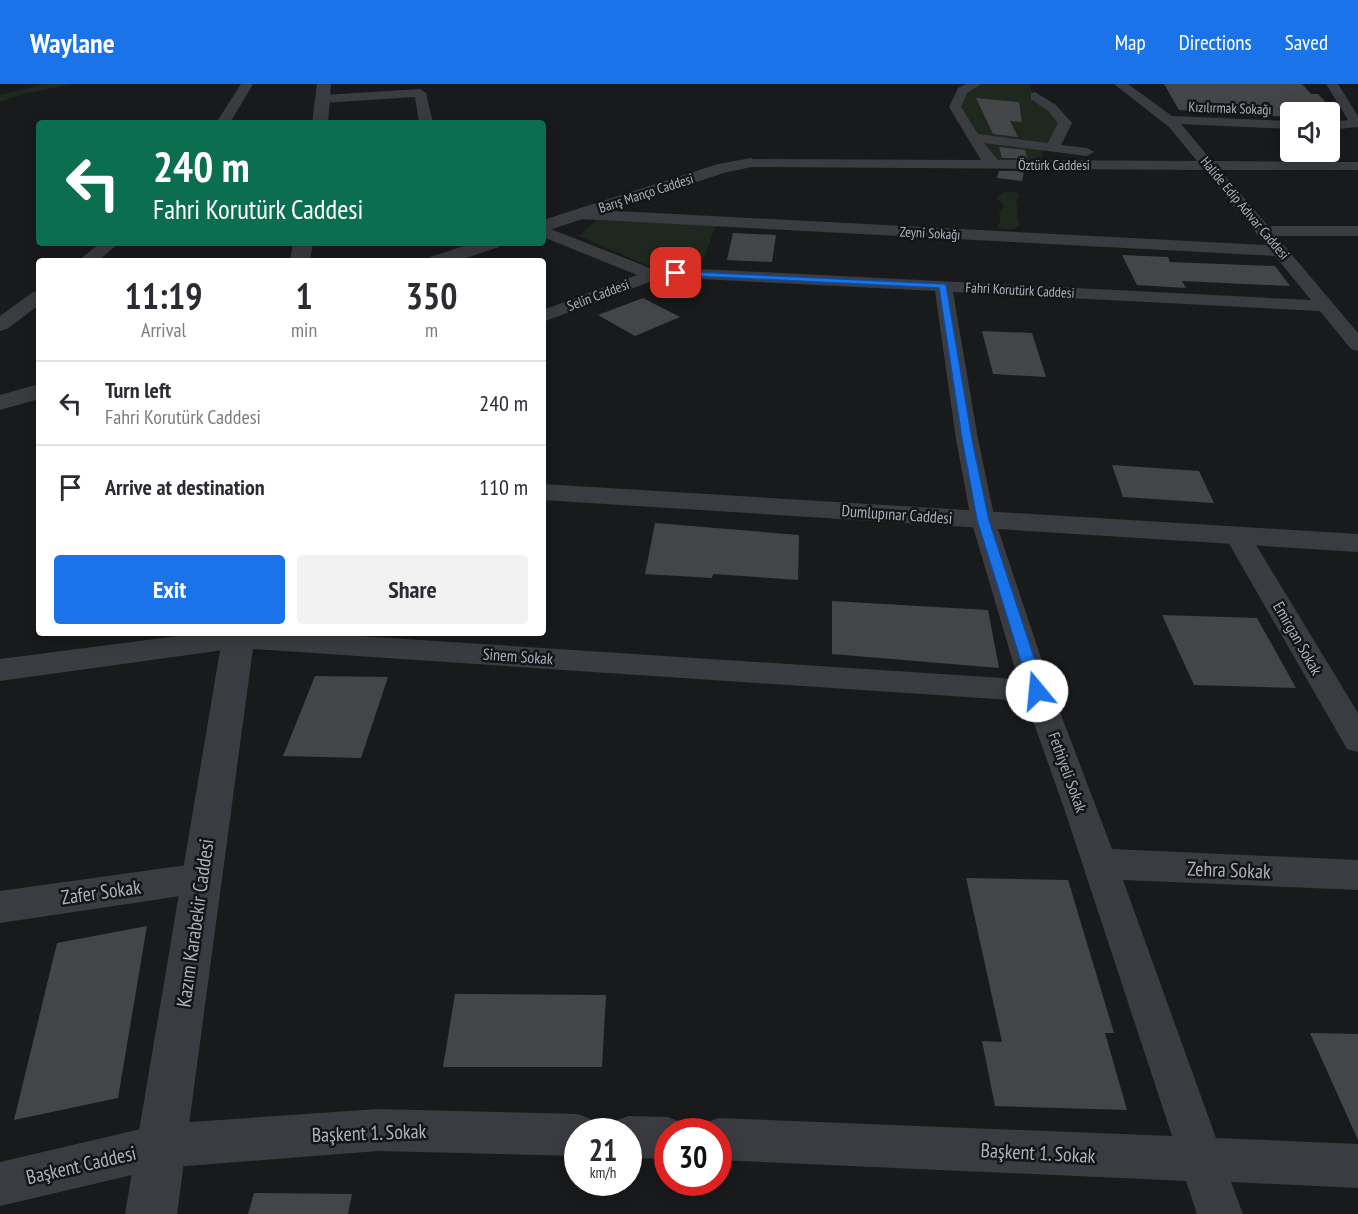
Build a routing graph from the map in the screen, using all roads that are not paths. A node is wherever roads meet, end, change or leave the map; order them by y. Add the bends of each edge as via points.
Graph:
1 (247, 84) edge
2 (324, 84) edge
3 (1120, 84) edge
4 (1332, 84) edge
5 (971, 85) edge
6 (1035, 96) dead end
7 (323, 99) junction
8 (225, 120) edge
9 (320, 120) edge
10 (425, 120) edge
11 (1169, 120) junction
12 (1357, 123) edge
13 (1280, 125) edge
14 (1340, 125) edge
15 (974, 138) junction
16 (1053, 148) junction
17 (751, 163) joint
18 (1181, 164) junction
19 (1209, 164) junction
20 (996, 165) junction
21 (1358, 166) edge
22 (579, 214) junction
23 (546, 225) edge
24 (1263, 231) junction
25 (1358, 231) edge
26 (546, 232) edge
27 (107, 246) edge
28 (483, 246) edge
29 (1280, 250) junction
30 (91, 258) edge
31 (446, 258) edge
32 (653, 275) junction
33 (943, 286) junction
34 (36, 298) edge
35 (1326, 306) junction
36 (546, 315) edge
37 (0, 325) edge
38 (1358, 345) edge
39 (36, 392) edge
40 (0, 403) edge
41 (546, 492) edge
42 (983, 520) junction
43 (1238, 535) junction
44 (1358, 543) edge
45 (231, 636) edge
46 (238, 636) edge
47 (252, 636) edge
48 (0, 669) edge
49 (1037, 691) junction
50 (1358, 740) edge
51 (1101, 864) junction
52 (1358, 875) edge
53 (201, 878) junction
54 (0, 907) edge
55 (564, 1135) edge
56 (732, 1140) edge
57 (162, 1146) junction
58 (1204, 1161) junction
59 (1358, 1166) edge
60 (0, 1184) edge
61 (151, 1214) edge
62 (1220, 1214) edge

1 - 8 street
2 - 7 street
3 - 11 street, Halide Edip Adıvar Caddesi
4 - 12 street
5 - 15 street via 963,91 956,107
6 - 16 street via 1065,123
7 - 9 street
7 - 10 street via 420,93
11 - 13 street, Kızılırmak Sokağı
11 - 19 street, Halide Edip Adıvar Caddesi
12 - 14 street
15 - 16 street
15 - 20 street
16 - 18 street
17 - 20 street, Öztürk Caddesi
17 - 22 street, Barış Manço Caddesi
18 - 19 street, Öztürk Caddesi
18 - 20 street, Öztürk Caddesi
19 - 21 street, Öztürk Caddesi
19 - 24 street, Halide Edip Adıvar Caddesi
22 - 23 street, Barış Manço Caddesi
22 - 29 street, Zeyni Sokağı
24 - 25 street
24 - 29 street, Halide Edip Adıvar Caddesi
26 - 32 street, Fahri Korutürk Caddesi
27 - 30 street
28 - 31 street
29 - 35 street, Halide Edip Adıvar Caddesi
32 - 33 street, Fahri Korutürk Caddesi
32 - 36 street, Selin Caddesi
33 - 35 street, Fahri Korutürk Caddesi
33 - 42 street, Fethiyeli Sokak
34 - 37 street
35 - 38 street, Halide Edip Adıvar Caddesi
39 - 40 street
41 - 42 street, Dumlupınar Caddesi
42 - 43 street, Dumlupınar Caddesi
42 - 49 street, Fethiyeli Sokak
43 - 44 street, Dumlupınar Caddesi
43 - 50 street, Emirgan Sokak
45 - 48 street, Sinem Sokak
46 - 53 street, Kazım Karabekir Caddesi
47 - 49 street, Sinem Sokak
49 - 51 street, Fethiyeli Sokak
51 - 52 street, Zehra Sokak
51 - 58 street, Fethiyeli Sokak
53 - 54 street, Zafer Sokak
53 - 57 street, Kazım Karabekir Caddesi
55 - 57 street, Başkent 1. Sokak via 378,1130
56 - 58 street, Başkent 1. Sokak
57 - 60 street, Başkent Caddesi
57 - 61 street, Kazım Karabekir Caddesi
58 - 59 street, Başkent 1. Sokak
58 - 62 street, Fethiyeli Sokak

